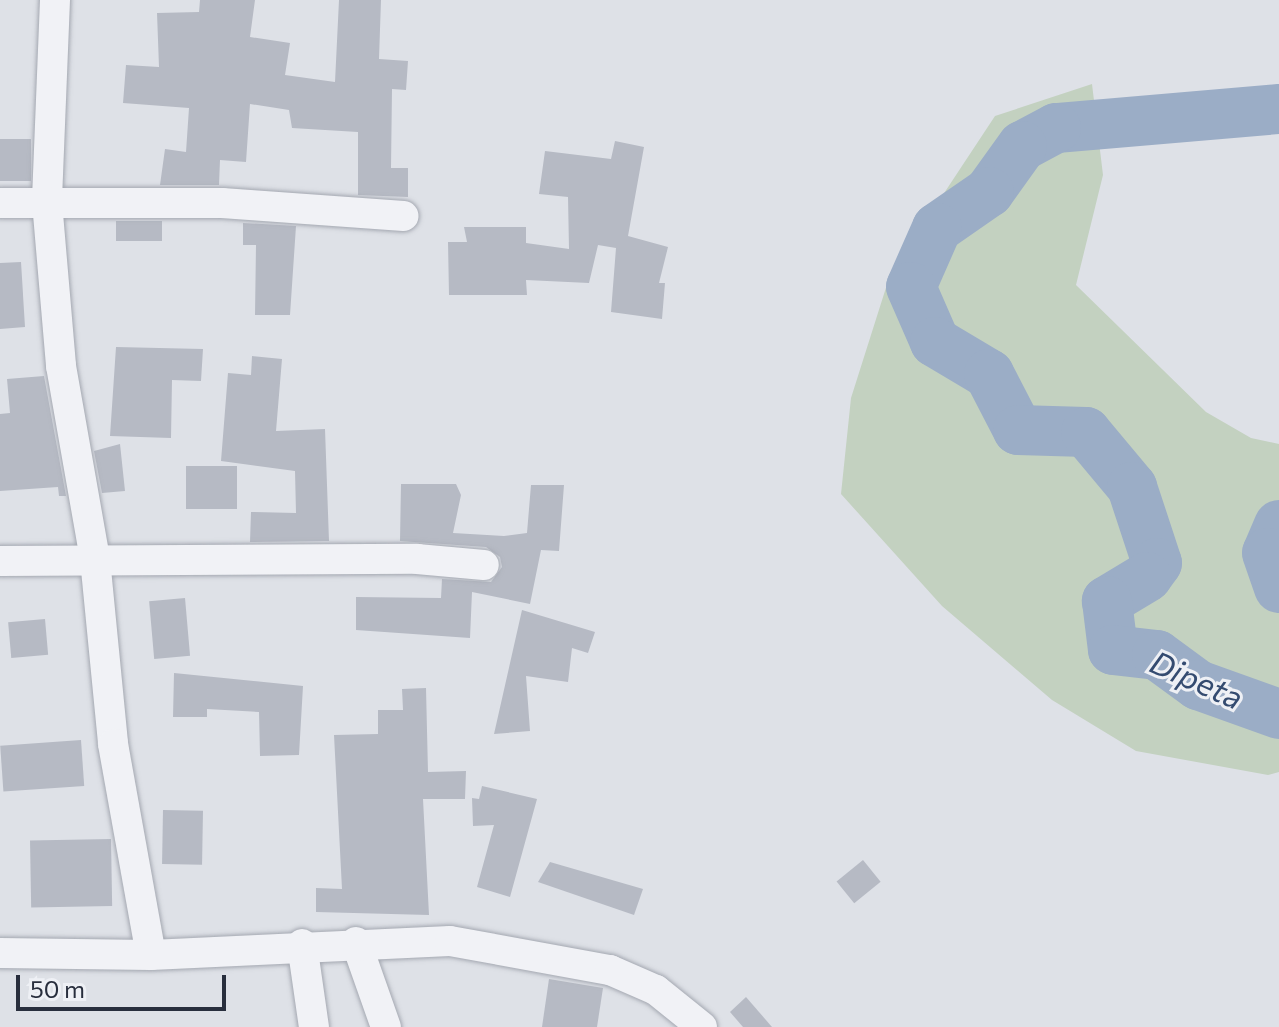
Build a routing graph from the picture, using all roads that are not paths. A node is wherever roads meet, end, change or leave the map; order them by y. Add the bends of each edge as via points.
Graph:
1 (55, 0) edge
2 (47, 202) junction
3 (0, 203) edge
4 (404, 216) dead end
5 (95, 559) junction
6 (0, 561) edge
7 (484, 565) dead end
8 (356, 942) junction
9 (302, 944) junction
10 (0, 953) edge
11 (151, 955) junction
12 (314, 1027) edge
13 (386, 1027) edge
14 (702, 1027) edge

1 - 2 street
2 - 3 street
2 - 4 street via 222,203
2 - 5 street via 61,366
5 - 6 street
5 - 7 street
5 - 11 street via 113,744
8 - 9 street
8 - 13 street
8 - 14 street via 498,946 610,970 656,990
9 - 11 street
9 - 12 street
10 - 11 street

